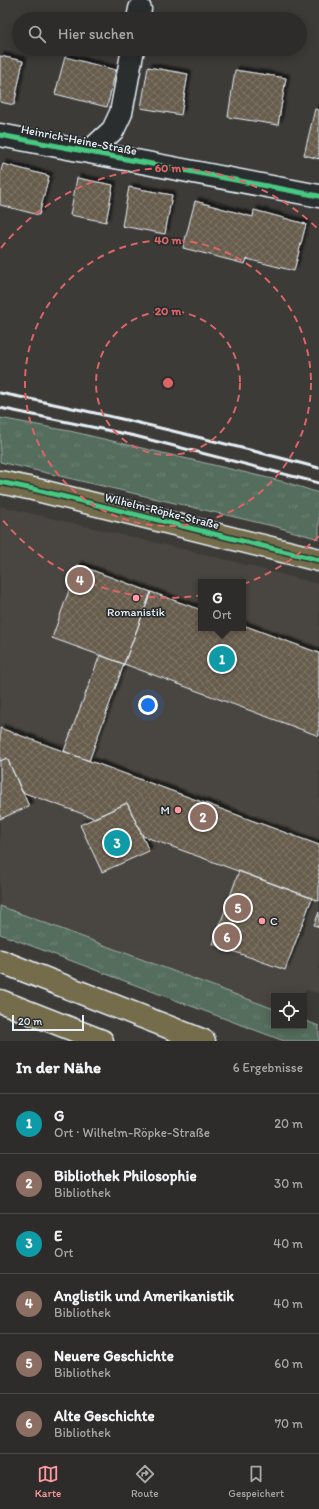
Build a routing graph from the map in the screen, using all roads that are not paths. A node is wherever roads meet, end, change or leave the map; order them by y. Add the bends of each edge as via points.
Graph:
1 (132, 56) edge
2 (0, 135) edge
3 (88, 152) junction
4 (319, 196) edge
5 (0, 482) edge
6 (319, 560) edge
7 (0, 961) edge
8 (0, 1000) edge
9 (102, 1041) edge
10 (204, 1041) edge

1 - 3 street via 121,113 113,130
2 - 3 street, Heinrich-Heine-Straße
3 - 4 street, Heinrich-Heine-Straße
5 - 6 main road, Wilhelm-Röpke-Straße
7 - 10 main road
8 - 9 main road

